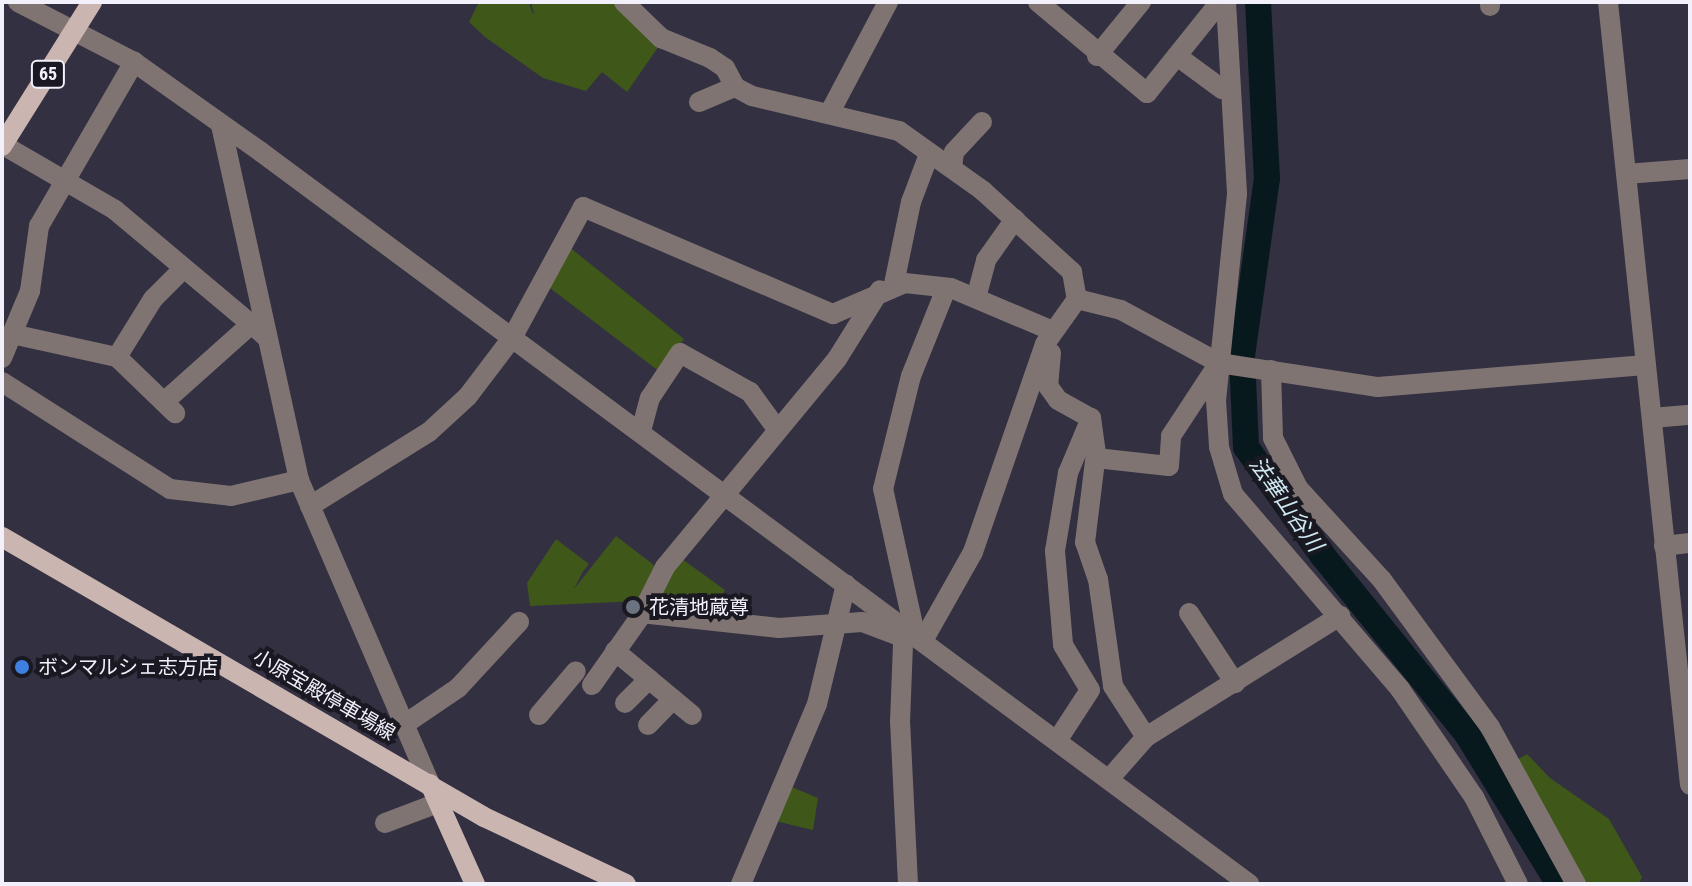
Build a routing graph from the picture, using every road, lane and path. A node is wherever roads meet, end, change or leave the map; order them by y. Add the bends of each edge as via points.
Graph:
1 (18, 2) edge
2 (92, 2) edge
3 (624, 2) edge
4 (888, 2) edge
5 (1141, 2) edge
6 (1220, 2) edge
7 (1226, 2) edge
8 (1608, 2) edge
9 (1050, 6) edge
10 (76, 29) junction
11 (1097, 56) junction
12 (1177, 56) junction
13 (134, 62) junction
14 (735, 87) junction
15 (1222, 89) dead end
16 (699, 102) dead end
17 (829, 114) junction
18 (982, 122) dead end
19 (221, 125) junction
20 (2, 145) edge
21 (928, 157) junction
22 (952, 168) junction
23 (1690, 169) edge
24 (1626, 174) junction
25 (69, 180) junction
26 (1015, 219) junction
27 (183, 269) junction
28 (887, 287) junction
29 (946, 289) junction
30 (976, 298) junction
31 (1077, 299) junction
32 (256, 332) junction
33 (12, 334) junction
34 (1051, 334) junction
35 (512, 338) junction
36 (117, 357) junction
37 (2, 358) edge
38 (1227, 365) junction
39 (1645, 365) junction
40 (1271, 370) junction
41 (2, 382) edge
42 (1690, 415) edge
43 (1091, 418) junction
44 (1652, 418) junction
45 (777, 429) junction
46 (641, 431) junction
47 (1096, 458) junction
48 (299, 480) junction
49 (723, 492) junction
50 (310, 506) junction
51 (2, 537) edge
52 (1690, 543) edge
53 (1664, 546) junction
54 (846, 584) junction
55 (641, 613) junction
56 (1189, 613) dead end
57 (1340, 616) junction
58 (519, 622) dead end
59 (836, 626) junction
60 (913, 635) junction
61 (615, 651) junction
62 (576, 671) dead end
63 (649, 679) junction
64 (1235, 683) junction
65 (592, 685) dead end
66 (673, 699) junction
67 (625, 703) dead end
68 (539, 715) dead end
69 (692, 715) dead end
70 (405, 724) junction
71 (648, 725) dead end
72 (1687, 731) edge
73 (1146, 737) junction
74 (1058, 739) junction
75 (1110, 778) junction
76 (1690, 785) edge
77 (434, 793) junction
78 (385, 823) dead end
79 (475, 884) edge
80 (626, 884) edge
81 (741, 884) edge
82 (908, 884) edge
83 (1249, 884) edge
84 (1518, 884) edge
85 (1576, 884) edge

1 - 10 street
2 - 10 main road, 65
3 - 14 street via 661,38 725,68
4 - 17 street
5 - 11 street
6 - 12 street
7 - 38 street via 1237,194
8 - 24 street
9 - 11 street
10 - 13 street
10 - 20 main road, 65
11 - 12 street via 1147,93
12 - 15 street
13 - 19 street
13 - 25 street
14 - 16 street
14 - 17 street
17 - 21 street via 899,131
18 - 22 street via 954,152
19 - 32 street
19 - 35 street
20 - 25 street
21 - 22 street
21 - 28 street
22 - 26 street
23 - 24 street
24 - 39 street
25 - 27 street
25 - 33 street via 39,226 30,291
26 - 30 street via 986,260
26 - 31 street via 1072,272
27 - 32 street
27 - 36 street via 153,299
28 - 29 street
28 - 35 street via 833,314 583,207
28 - 45 street via 837,359
29 - 30 street
29 - 60 street via 911,376 883,489
30 - 34 street
31 - 34 street
31 - 38 street via 1121,310
32 - 36 street via 169,408
32 - 48 street
33 - 36 street
33 - 37 street
34 - 43 street via 1048,386 1058,400
34 - 60 street via 973,552
35 - 46 street
35 - 50 street via 468,396 429,432
38 - 40 street
38 - 47 street via 1171,436 1169,466
38 - 57 street via 1219,447 1233,494
39 - 40 street via 1430,387 1378,387
39 - 44 street
40 - 85 street via 1273,438 1298,488 1382,580 1490,727
41 - 48 street via 170,489 231,496
42 - 44 street
43 - 47 street
43 - 74 street via 1068,473 1055,551 1063,645 1090,690
44 - 53 street
45 - 46 street via 750,392 680,353 650,398
45 - 49 street
46 - 49 street
47 - 73 street via 1085,542 1098,579 1113,686
48 - 50 street
49 - 54 street
49 - 55 street via 656,580
50 - 70 street
51 - 77 main road, 小原宝殿停車場線
52 - 53 street
53 - 72 street
54 - 59 street
54 - 60 street
55 - 59 street via 779,628
55 - 61 street
56 - 64 street
57 - 64 street
57 - 84 street via 1438,743
58 - 70 street via 458,688
59 - 60 street via 862,622
59 - 81 street via 817,704
60 - 74 street
60 - 82 street via 900,722
61 - 63 street
61 - 65 street
62 - 68 street
63 - 66 street
63 - 67 street
64 - 73 street
66 - 69 street
66 - 71 street
70 - 77 street
72 - 76 street
73 - 75 street
74 - 75 street
75 - 83 street
77 - 78 street
77 - 79 main road
77 - 80 main road, 小原宝殿停車場線 via 540,848

